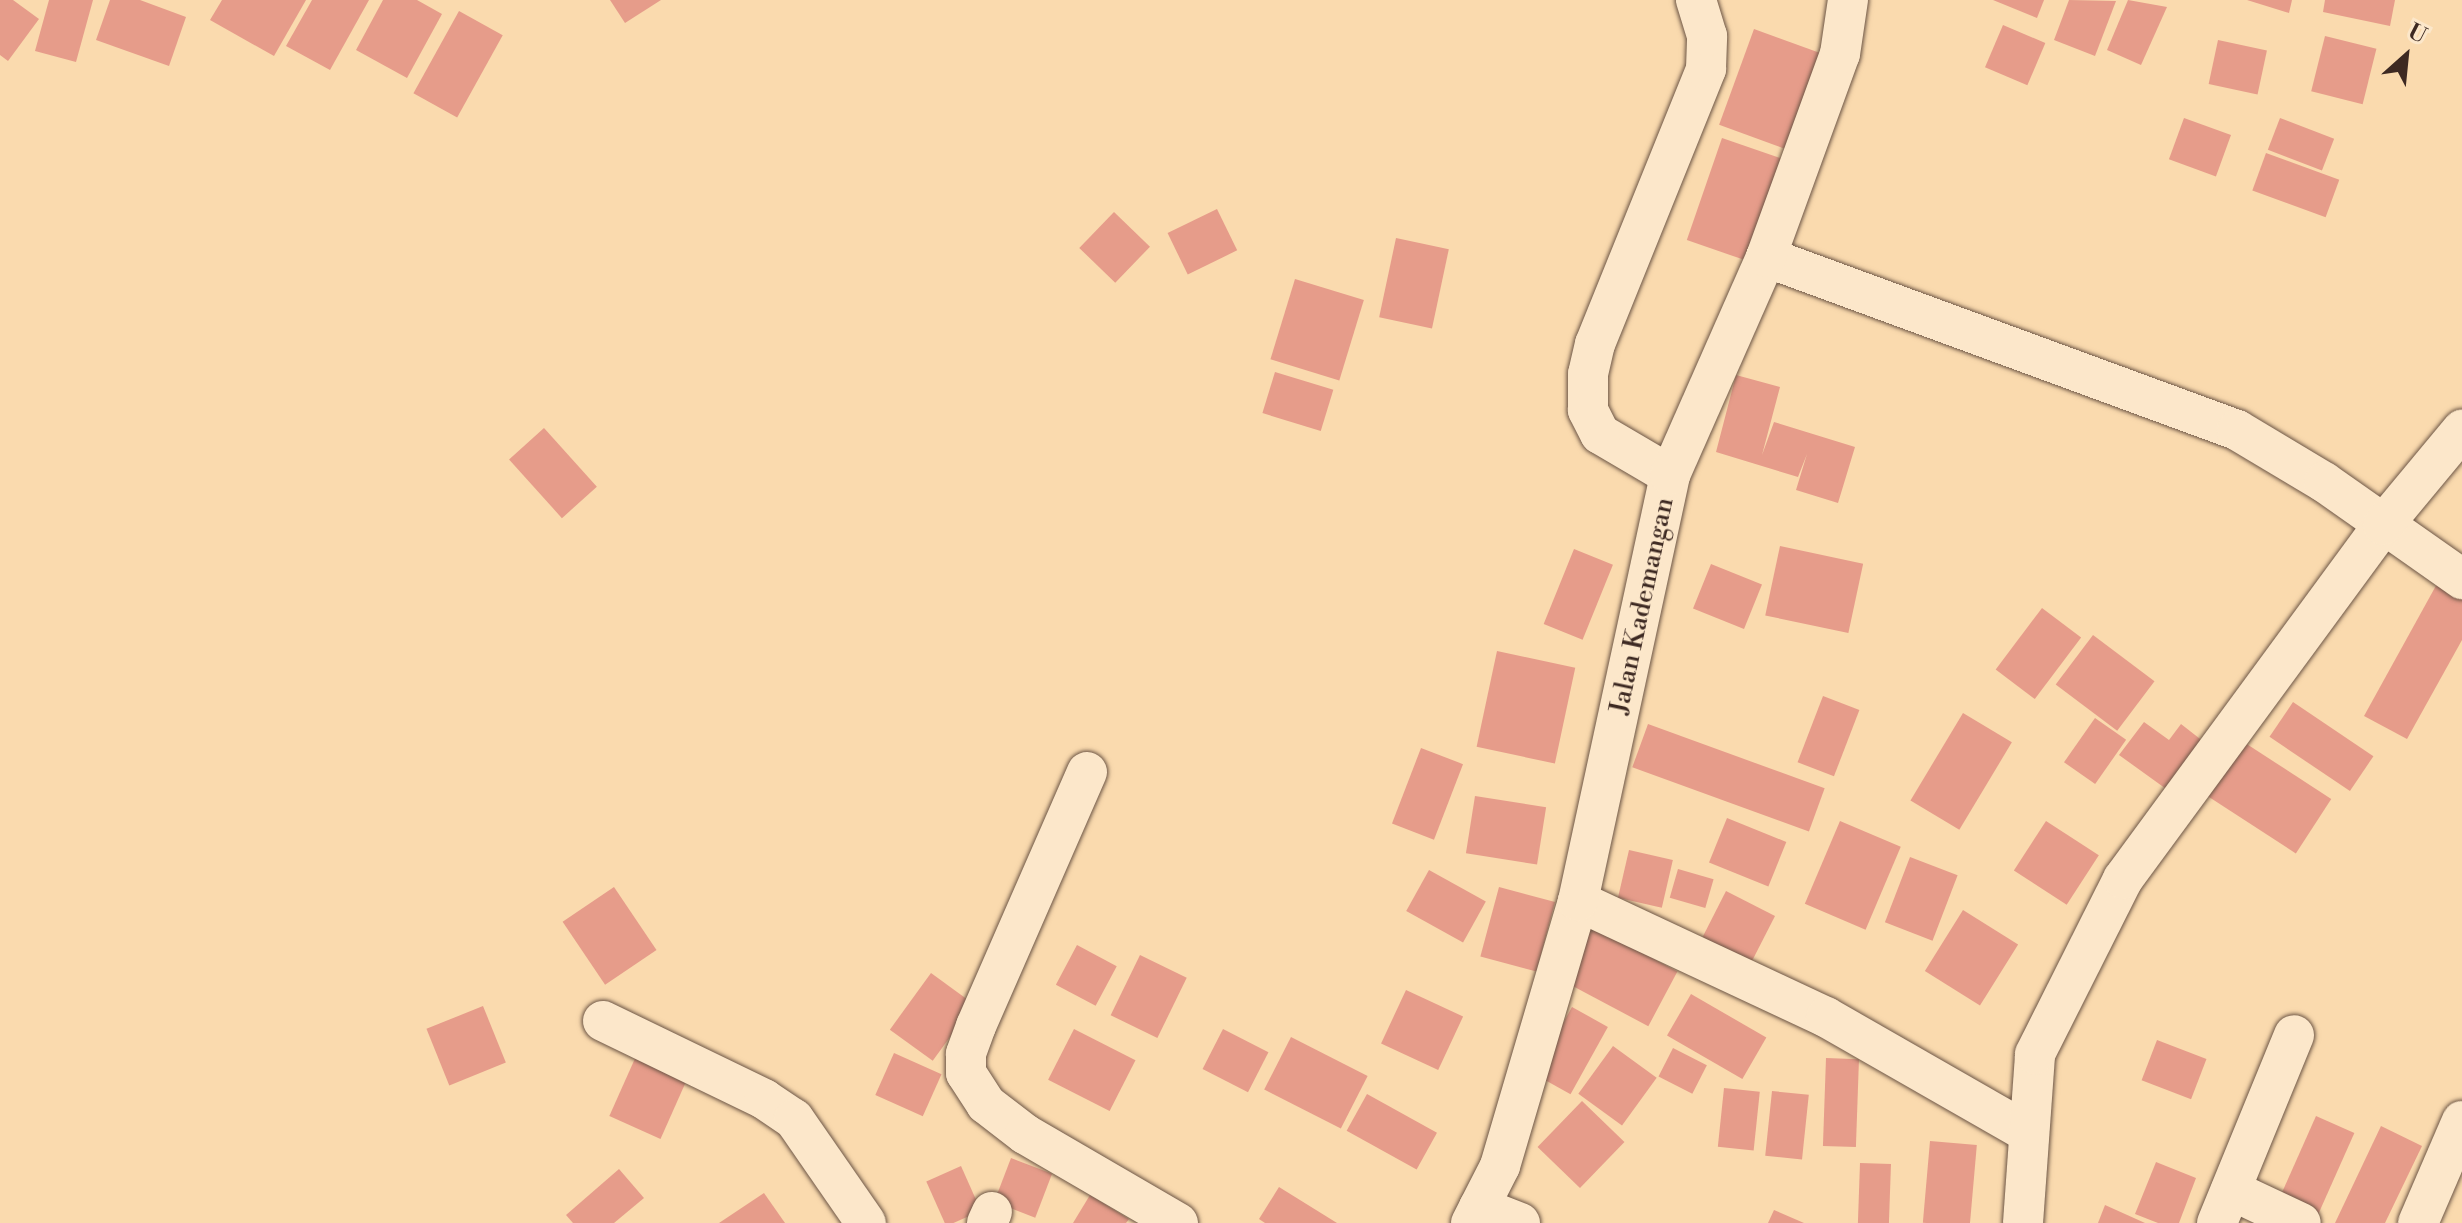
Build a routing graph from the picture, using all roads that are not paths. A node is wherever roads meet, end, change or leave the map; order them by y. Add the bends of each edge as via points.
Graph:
1 (1696, 0) edge
2 (1848, 0) edge
3 (1766, 257) junction
4 (2462, 430) edge
5 (1670, 475) junction
6 (2383, 525) junction
7 (2462, 579) edge
8 (1087, 772) dead end
9 (1578, 901) junction
10 (603, 1021) dead end
11 (2294, 1035) dead end
12 (2462, 1121) edge
13 (2027, 1132) junction
14 (2224, 1206) edge
15 (1475, 1215) edge
16 (866, 1223) edge
17 (1178, 1223) edge
18 (1520, 1223) edge
19 (2023, 1223) edge
20 (2301, 1223) edge
21 (2418, 1223) edge

1 - 5 street via 1707,36 1706,69 1595,344 1588,374 1588,410 1600,434
2 - 3 street, Jalan Kademangan via 1840,54
3 - 5 street, Jalan Kademangan
3 - 6 street via 2237,430
4 - 6 street
5 - 9 street, Jalan Kademangan
6 - 7 street
6 - 13 street via 2123,879 2035,1054
8 - 17 street via 976,1026 966,1073 986,1104 1025,1134
9 - 13 street via 1826,1017
9 - 15 street, Jalan Kademangan via 1500,1166
10 - 16 street via 764,1099 794,1119
11 - 14 street
12 - 21 street
13 - 19 street
14 - 20 street
15 - 18 street

